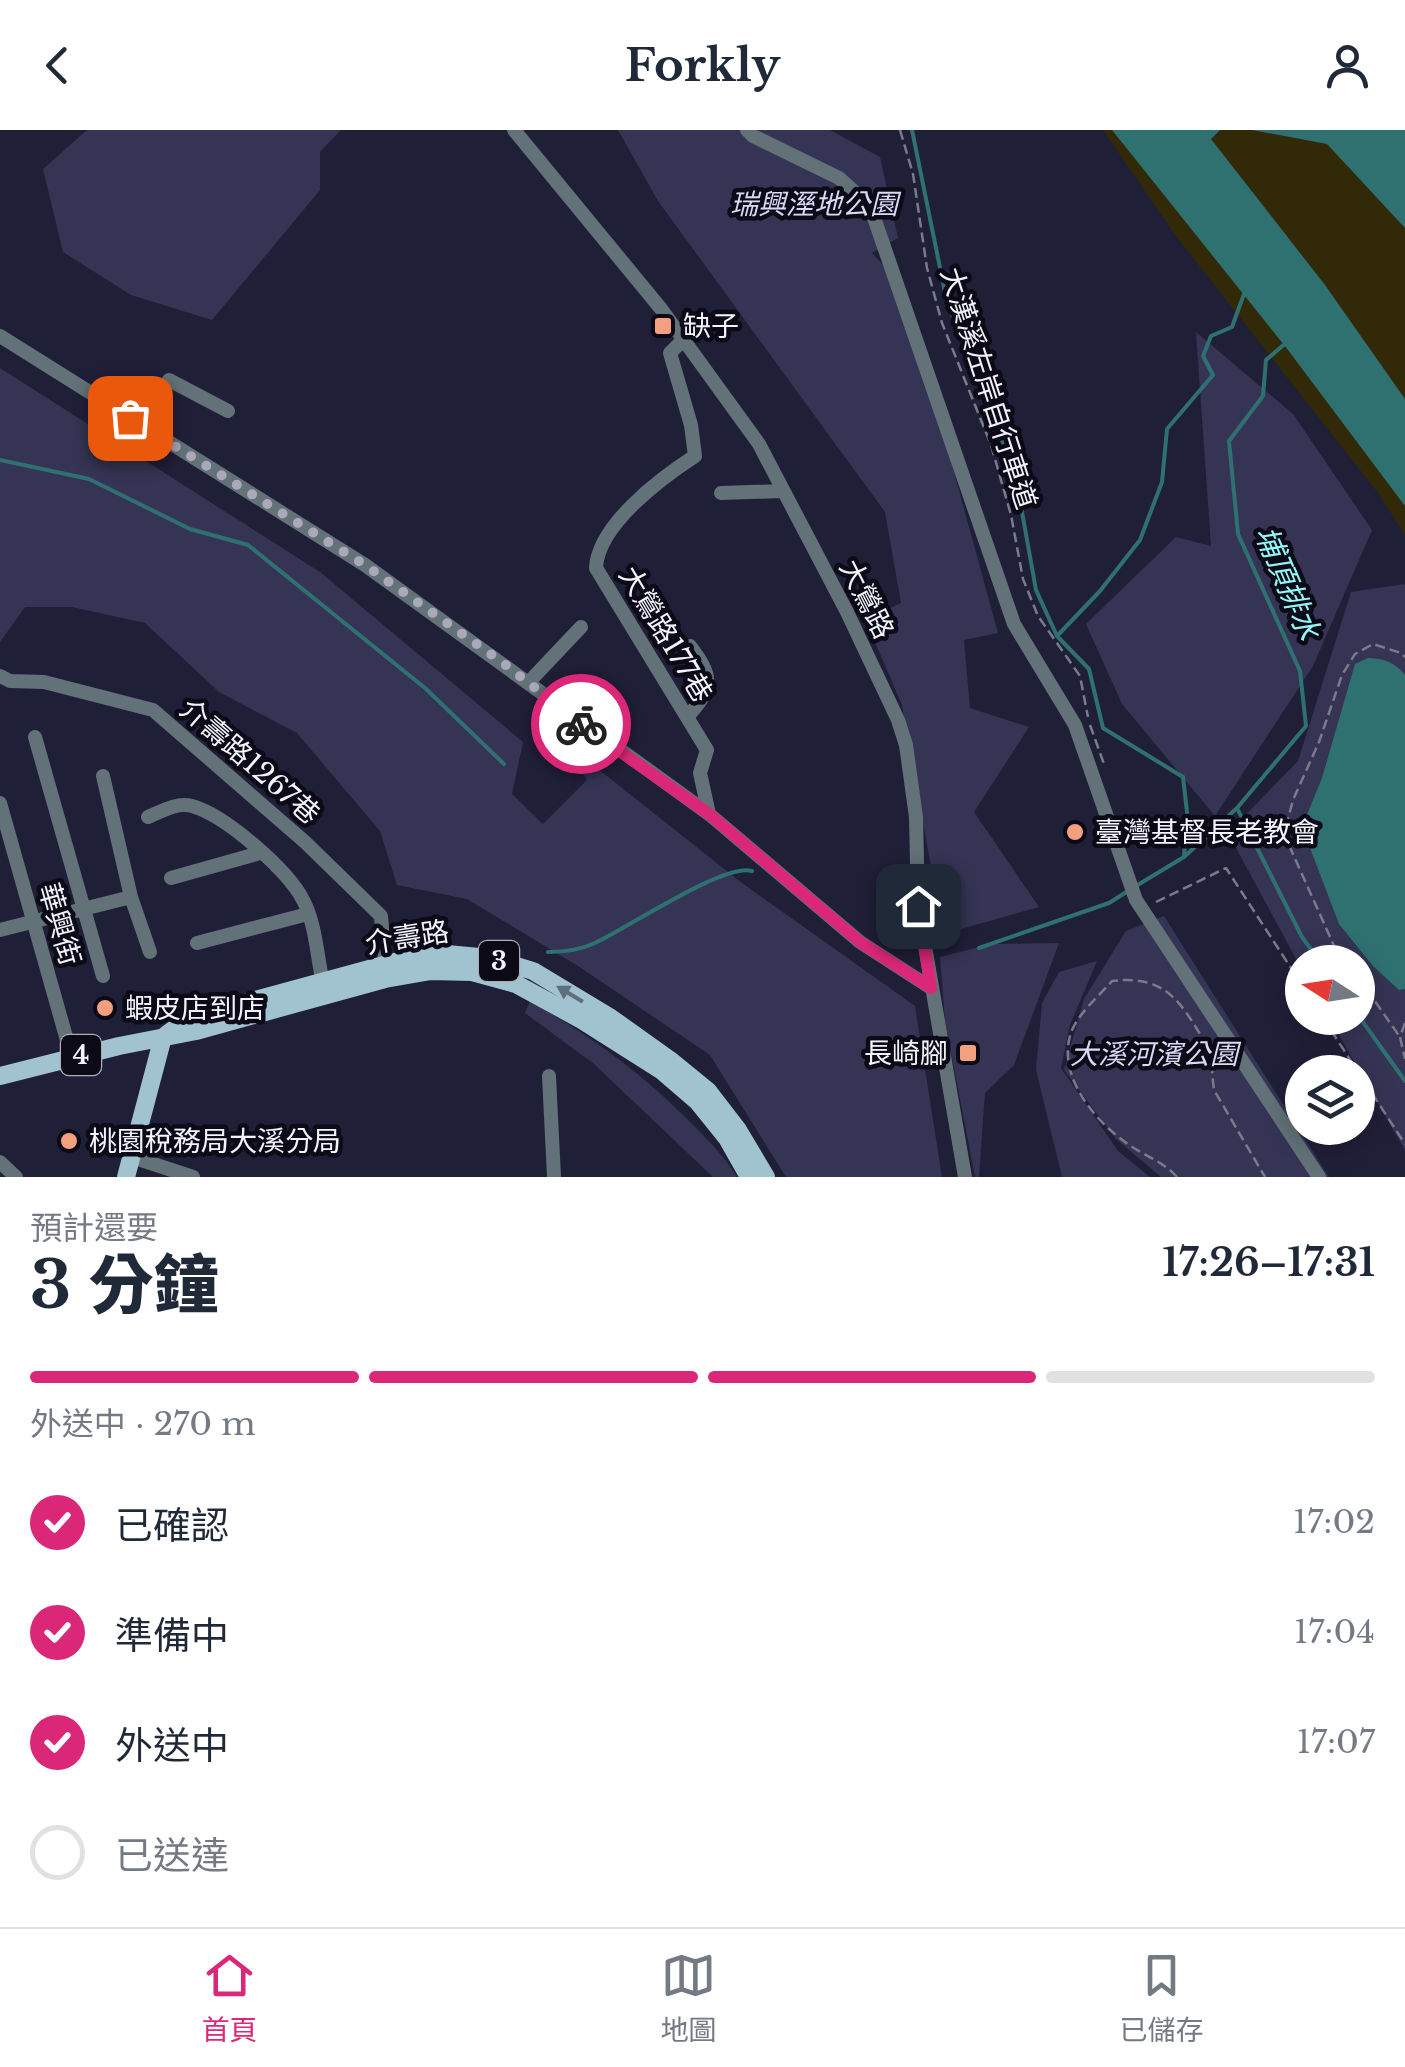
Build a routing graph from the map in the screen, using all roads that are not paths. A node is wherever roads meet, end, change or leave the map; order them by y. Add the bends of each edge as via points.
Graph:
1 (514, 130) edge
2 (747, 130) edge
3 (0, 336) edge
4 (684, 339) junction
5 (228, 411) dead end
6 (130, 418) junction
7 (784, 491) junction
8 (721, 492) dead end
9 (581, 627) dead end
10 (690, 646) dead end
11 (0, 676) edge
12 (528, 683) junction
13 (687, 717) junction
14 (35, 738) dead end
15 (103, 776) dead end
16 (0, 803) edge
17 (709, 814) junction
18 (148, 817) dead end
19 (260, 853) junction
20 (170, 878) dead end
21 (132, 897) junction
22 (82, 909) junction
23 (308, 914) junction
24 (33, 921) junction
25 (0, 930) edge
26 (197, 943) dead end
27 (150, 952) dead end
28 (386, 972) junction
29 (103, 976) dead end
30 (324, 983) junction
31 (931, 988) junction
32 (163, 1037) junction
33 (72, 1058) junction
34 (0, 1076) edge
35 (548, 1076) dead end
36 (132, 1157) junction
37 (0, 1162) edge
38 (12, 1176) edge
39 (126, 1177) edge
40 (193, 1177) edge
41 (554, 1177) edge
42 (749, 1177) edge
43 (766, 1177) edge
44 (965, 1177) edge
45 (1319, 1177) edge

1 - 4 street, 大鶯路
2 - 45 street via 839,178 870,206 1014,624 1075,725 1128,882
3 - 6 street
4 - 7 street, 大鶯路
4 - 13 street, 大鶯路177巷 via 670,353 695,456 626,512 597,552 596,568
5 - 6 street via 168,380 155,403
6 - 12 street via 365,565
7 - 8 street
7 - 31 street, 大鶯路 via 906,745
9 - 12 street
10 - 13 street via 708,676 701,702
11 - 28 street, 介壽路1267巷 via 153,710 381,916
12 - 17 street
13 - 17 street, 大鶯路177巷 via 707,750 700,773
14 - 22 street
15 - 21 street
16 - 24 street, 華興街
17 - 31 street via 860,942
18 - 19 street via 192,806
19 - 20 street
19 - 23 street via 303,899
21 - 22 street
21 - 27 street
22 - 24 street
22 - 29 street
23 - 26 street
23 - 30 street
24 - 25 street
24 - 33 street, 華興街
28 - 30 main road, 介壽路 / 3
28 - 32 main road, 介壽路 / 3
28 - 42 main road, 介壽路 / 3 via 472,972 516,984 580,1018 698,1102
43 -> 28 main road, 介壽路 / 3 via 708,1091 611,1018 533,971 447,954
30 - 32 main road, 介壽路 / 3 via 189,1018
31 - 44 street, 大鶯路
32 - 33 main road, 介壽路 / 4
32 - 36 main road
33 - 34 main road, 介壽路 / 4
35 - 41 street
36 - 39 main road
36 - 40 street
37 - 38 street

